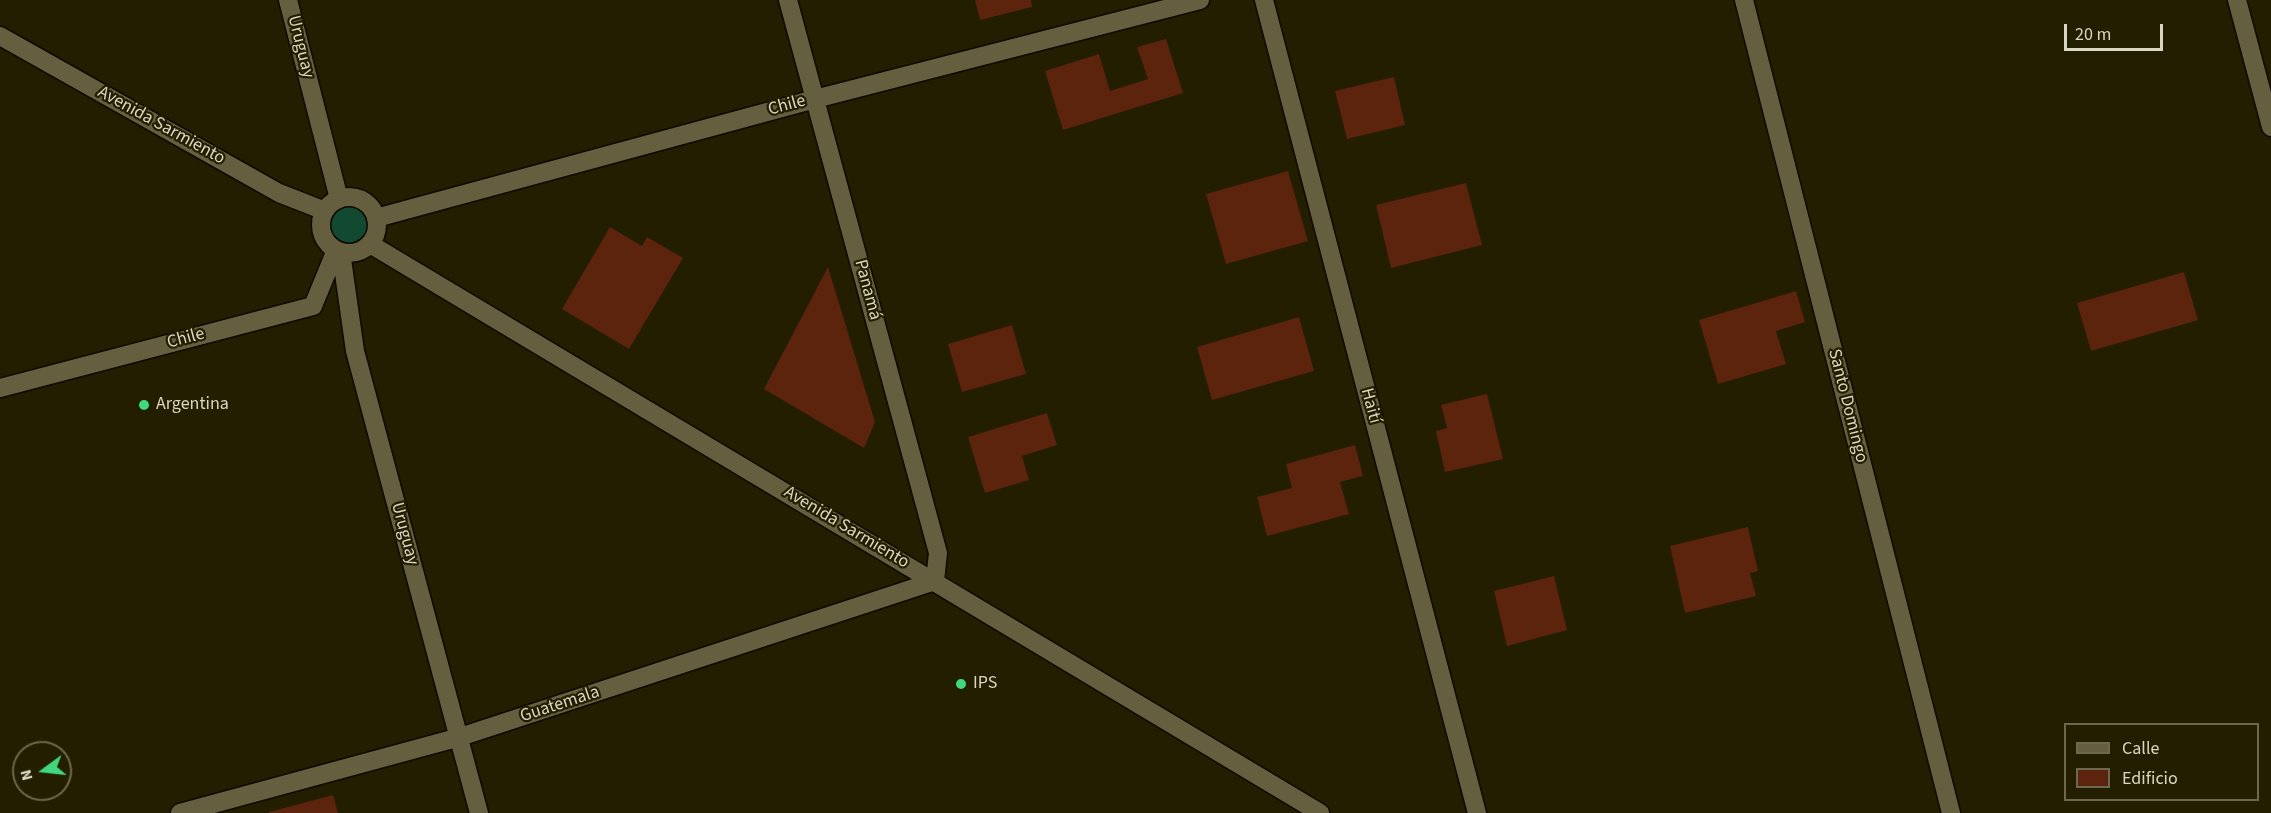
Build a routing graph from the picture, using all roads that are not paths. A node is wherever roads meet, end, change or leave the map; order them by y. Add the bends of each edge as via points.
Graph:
1 (288, 0) edge
2 (788, 0) edge
3 (1200, 0) edge
4 (1264, 0) edge
5 (1744, 0) edge
6 (2237, 0) edge
7 (0, 36) edge
8 (815, 99) junction
9 (2271, 127) edge
10 (332, 205) junction
11 (376, 218) junction
12 (370, 244) junction
13 (338, 251) junction
14 (0, 388) edge
15 (935, 581) junction
16 (460, 738) junction
17 (180, 813) edge
18 (479, 813) edge
19 (1320, 813) edge
20 (1477, 813) edge
21 (1951, 813) edge

1 - 10 street, Uruguay
2 - 8 street, Panamá
3 - 8 street, Chile
4 - 20 street, Haití
5 - 21 street, Santo Domingo
6 - 9 street
7 - 10 street, Avenida Sarmiento via 279,193
8 - 11 street, Chile
8 - 15 street, Panamá via 938,553
10 - 11 street via 354,197 362,200
10 - 13 street via 322,219 323,237
11 - 12 street via 378,227
12 - 13 street via 357,253
12 - 15 street, Avenida Sarmiento
13 - 14 street, Chile via 313,306
13 - 16 street, Uruguay via 355,351
15 - 16 street, Guatemala
15 - 19 street, Avenida Sarmiento
16 - 17 street, Guatemala
16 - 18 street, Uruguay

